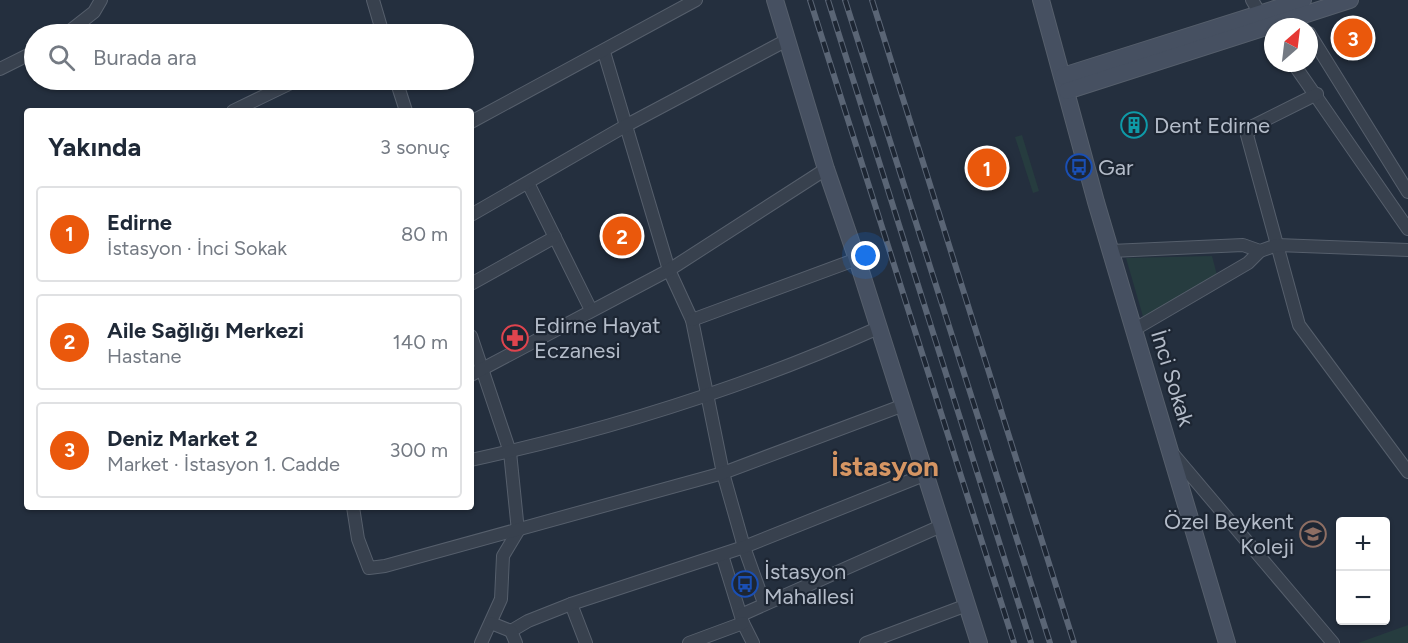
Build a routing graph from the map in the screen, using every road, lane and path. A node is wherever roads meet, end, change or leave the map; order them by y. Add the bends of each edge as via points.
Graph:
1 (101, 0) edge
2 (373, 0) edge
3 (696, 0) edge
4 (775, 0) edge
5 (1041, 0) edge
6 (1350, 0) edge
7 (1297, 10) edge
8 (1263, 20) edge
9 (79, 24) edge
10 (380, 24) edge
11 (787, 40) junction
12 (1318, 47) edge
13 (604, 52) junction
14 (24, 57) edge
15 (0, 69) edge
16 (1300, 72) edge
17 (1065, 84) junction
18 (278, 90) edge
19 (399, 90) edge
20 (1317, 93) junction
21 (243, 108) edge
22 (405, 108) edge
23 (474, 120) edge
24 (627, 124) junction
25 (826, 169) junction
26 (528, 183) junction
27 (1408, 192) edge
28 (474, 213) edge
29 (1408, 229) edge
30 (555, 237) junction
31 (1277, 245) junction
32 (1408, 250) edge
33 (1111, 251) junction
34 (1260, 251) junction
35 (857, 258) junction
36 (669, 270) junction
37 (474, 282) edge
38 (591, 310) junction
39 (692, 320) junction
40 (878, 328) junction
41 (1135, 329) junction
42 (474, 344) edge
43 (483, 370) junction
44 (474, 374) edge
45 (706, 395) junction
46 (904, 405) junction
47 (510, 452) junction
48 (1172, 453) junction
49 (474, 459) edge
50 (1408, 472) edge
51 (723, 473) junction
52 (924, 475) junction
53 (353, 510) edge
54 (941, 526) junction
55 (518, 531) junction
56 (744, 547) junction
57 (722, 555) junction
58 (764, 603) junction
59 (571, 604) junction
60 (967, 605) junction
61 (742, 619) junction
62 (491, 623) junction
63 (512, 631) junction
64 (481, 643) edge
65 (516, 643) edge
66 (586, 643) edge
67 (689, 643) edge
68 (753, 643) edge
69 (866, 643) edge
70 (979, 643) edge
71 (1227, 643) edge
72 (1333, 643) edge

1 - 9 street via 94,12
2 - 10 street
3 - 13 street
4 - 11 main road
5 - 17 main road, İnci Sokak
6 - 7 main road
7 - 8 main road
8 - 17 main road
11 - 24 street
11 - 25 main road
12 - 27 street
13 - 23 street
13 - 24 street
14 - 15 street
16 - 20 street
17 - 33 main road, İnci Sokak
18 - 21 street
19 - 22 street
20 - 29 street
20 - 31 street via 1253,126 1247,135
24 - 26 street
24 - 36 street
25 - 35 main road
25 - 36 street
26 - 28 street
26 - 30 street
30 - 37 street
30 - 38 street
31 - 32 street
31 - 34 street
31 - 50 street via 1299,325
33 - 34 street via 1243,245
33 - 41 main road, İnci Sokak
34 - 41 street via 1248,263
35 - 39 street
35 - 40 main road
36 - 38 street
36 - 39 street
38 - 43 street
39 - 45 street
40 - 45 street via 805,360
40 - 46 main road
41 - 48 main road, İnci Sokak
42 - 43 street
43 - 44 street
43 - 47 street
45 - 47 street
45 - 51 street
46 - 51 street
46 - 52 main road
47 - 49 street
47 - 55 street
48 - 71 main road
48 - 72 street, İnci Sokak
51 - 55 street
51 - 56 street
52 - 54 main road
52 - 56 street
53 - 55 street via 358,539 369,568
54 - 58 street
54 - 60 main road
55 - 62 street via 503,556 501,599
56 - 57 street
56 - 58 street
57 - 59 street
57 - 61 street
58 - 61 street
59 - 63 street
59 - 66 street
60 - 69 street
60 - 70 main road
61 - 67 street
61 - 68 street
62 - 63 street
62 - 64 street
63 - 65 street

